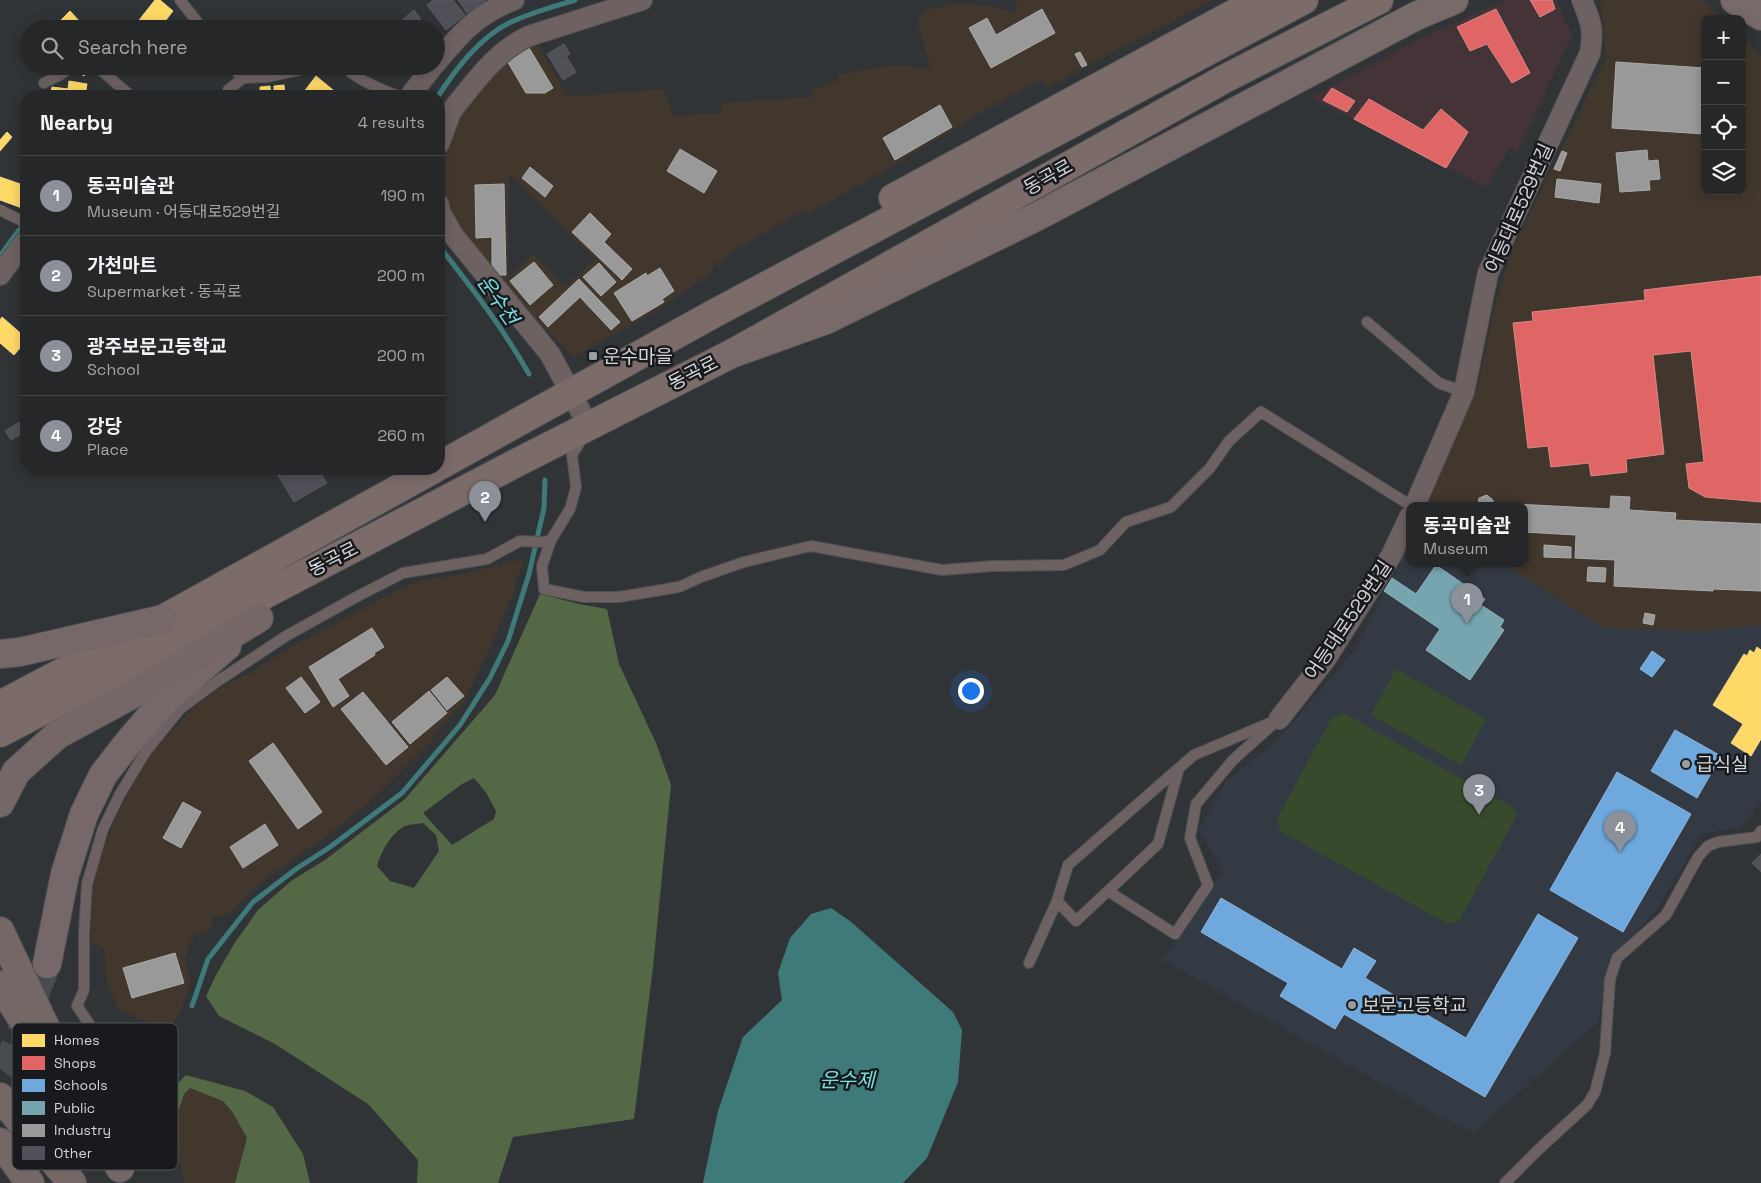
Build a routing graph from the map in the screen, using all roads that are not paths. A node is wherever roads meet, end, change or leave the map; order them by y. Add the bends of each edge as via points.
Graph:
1 (180, 0) edge
2 (514, 0) edge
3 (642, 0) edge
4 (1259, 0) edge
5 (1304, 0) edge
6 (1379, 0) edge
7 (1454, 0) edge
8 (1582, 0) edge
9 (1735, 0) edge
10 (1750, 0) edge
11 (1761, 14) edge
12 (196, 20) edge
13 (445, 53) edge
14 (60, 75) edge
15 (106, 75) edge
16 (241, 75) edge
17 (277, 75) edge
18 (354, 75) edge
19 (432, 75) edge
20 (244, 78) junction
21 (44, 83) dead end
22 (124, 90) edge
23 (228, 90) dead end
24 (383, 90) edge
25 (431, 90) edge
26 (445, 90) edge
27 (0, 210) edge
28 (20, 220) edge
29 (445, 221) edge
30 (20, 248) edge
31 (0, 275) edge
32 (715, 314) junction
33 (1367, 322) dead end
34 (731, 354) junction
35 (1464, 392) junction
36 (570, 394) junction
37 (588, 427) junction
38 (445, 463) edge
39 (423, 475) edge
40 (1415, 502) edge
41 (1406, 503) edge
42 (1406, 524) edge
43 (386, 531) junction
44 (548, 541) junction
45 (259, 618) junction
46 (162, 619) junction
47 (0, 654) edge
48 (0, 704) edge
49 (1279, 719) junction
50 (0, 733) edge
51 (1179, 768) junction
52 (0, 803) edge
53 (1761, 831) edge
54 (1108, 891) junction
55 (1057, 901) junction
56 (0, 931) edge
57 (1029, 963) dead end
58 (47, 964) tunnel mouth
59 (0, 986) edge
60 (24, 1023) edge
61 (43, 1023) edge
62 (89, 1023) edge
63 (0, 1097) edge
64 (12, 1111) edge
65 (0, 1142) edge
66 (12, 1158) edge
67 (20, 1170) edge
68 (61, 1170) edge
69 (30, 1183) edge
70 (72, 1183) edge
71 (1505, 1183) edge

1 - 12 lane
2 - 13 street via 486,12
3 - 26 street via 513,44
4 - 32 main road via 796,252
5 - 32 main road, 동곡로
6 - 34 main road, 동곡로 via 1226,78
7 - 34 main road via 1416,16 1010,230 826,320
8 - 35 street, 어등대로529번길 via 1592,23 1590,53 1488,273
9 - 11 main road
10 - 11 main road
14 - 21 lane
15 - 22 lane
16 - 20 lane
17 - 20 lane
18 - 24 lane
19 - 25 street
20 - 23 lane
27 - 28 lane
29 - 36 street via 550,354
30 - 31 street
32 - 36 main road, 동곡로
33 - 35 lane via 1439,383
34 - 37 main road, 동곡로
35 - 40 street, 어등대로529번길
36 - 37 street
36 - 38 main road, 동곡로
37 - 43 main road, 동곡로
37 - 44 lane via 572,455 576,487 570,509
39 - 46 main road, 동곡로
41 - 44 lane via 1261,412 1230,441 1210,468 1171,507 1126,522 1100,550 1064,565 942,570 811,546 744,562 679,587 620,597 584,597 544,588 542,566
42 - 49 street, 어등대로529번길 via 1391,556 1330,652
43 - 45 main road
43 - 50 main road, 동곡로
44 - 62 lane via 520,541 487,560 403,573 302,627 180,709 146,750 103,829 87,884 84,990 77,1006
45 - 52 highway via 135,693 57,735 16,772
45 - 58 highway via 162,703 103,776 84,814 65,874
46 - 47 highway
46 - 48 main road, 동곡로
49 - 51 lane via 1194,755
49 - 54 lane via 1233,760 1196,804 1190,838 1208,885 1175,934
51 - 54 lane via 1158,844
51 - 55 lane via 1068,866
53 - 71 lane via 1749,839 1708,846 1698,857 1666,915 1617,958 1610,979 1605,1053 1595,1092 1587,1106
54 - 55 lane via 1076,921
55 - 57 lane
56 - 61 highway
59 - 60 highway
63 - 64 highway
65 - 66 highway
67 - 69 highway
68 - 70 highway

